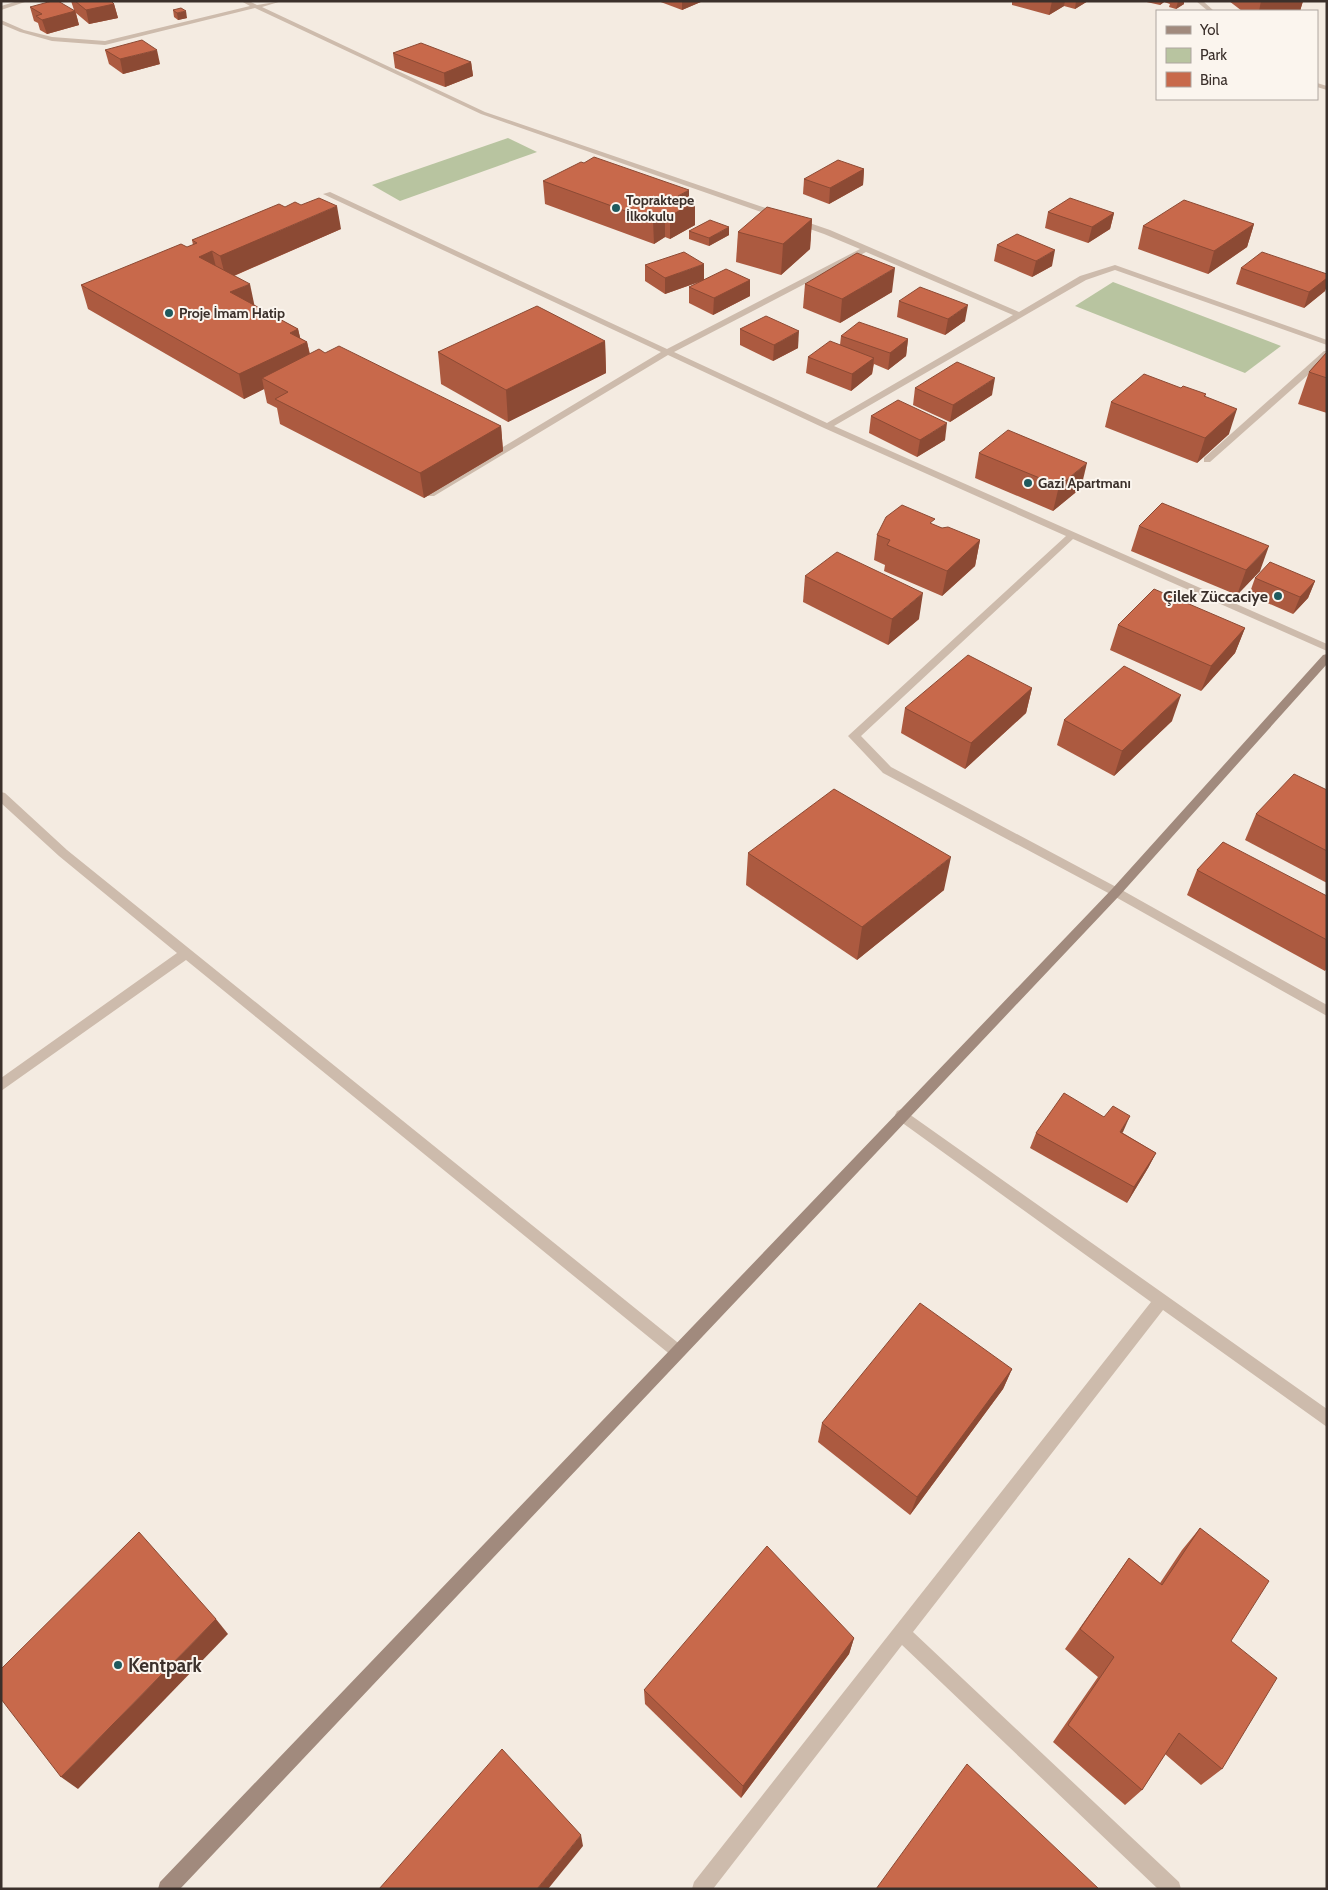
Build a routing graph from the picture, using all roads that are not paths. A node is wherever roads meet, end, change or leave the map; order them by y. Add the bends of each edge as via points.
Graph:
1 (25, 1) edge
2 (244, 1) edge
3 (280, 1) edge
4 (1199, 1) edge
5 (255, 7) junction
6 (1, 8) edge
7 (1210, 10) edge
8 (1, 22) edge
9 (327, 194) dead end
10 (866, 249) junction
11 (1020, 315) junction
12 (1327, 343) edge
13 (667, 352) junction
14 (1327, 353) edge
15 (827, 426) junction
16 (1207, 460) edge
17 (431, 494) dead end
18 (1072, 535) junction
19 (1327, 648) edge
20 (1327, 657) edge
21 (1, 796) edge
22 (1116, 892) junction
23 (186, 953) junction
24 (1327, 1011) edge
25 (1, 1086) edge
26 (902, 1116) junction
27 (1161, 1301) junction
28 (677, 1352) junction
29 (1327, 1419) edge
30 (901, 1632) junction
31 (166, 1889) edge
32 (701, 1889) edge
33 (1172, 1889) edge

1 - 6 street
2 - 5 street
3 - 5 street
4 - 7 street
5 - 8 street via 106,43 52,39
5 - 10 street via 484,113 827,232
9 - 13 street
10 - 11 street
10 - 13 street
11 - 12 street via 1083,278 1116,267
11 - 15 street
13 - 15 street
13 - 17 street
14 - 16 street
15 - 18 street
18 - 19 street
18 - 22 street via 854,736 887,770
20 - 22 main road
21 - 23 street via 64,853
22 - 24 street
22 - 26 main road
23 - 25 street
23 - 28 street
26 - 27 street
26 - 28 main road
27 - 29 street
27 - 30 street
28 - 31 main road
30 - 32 street
30 - 33 street

